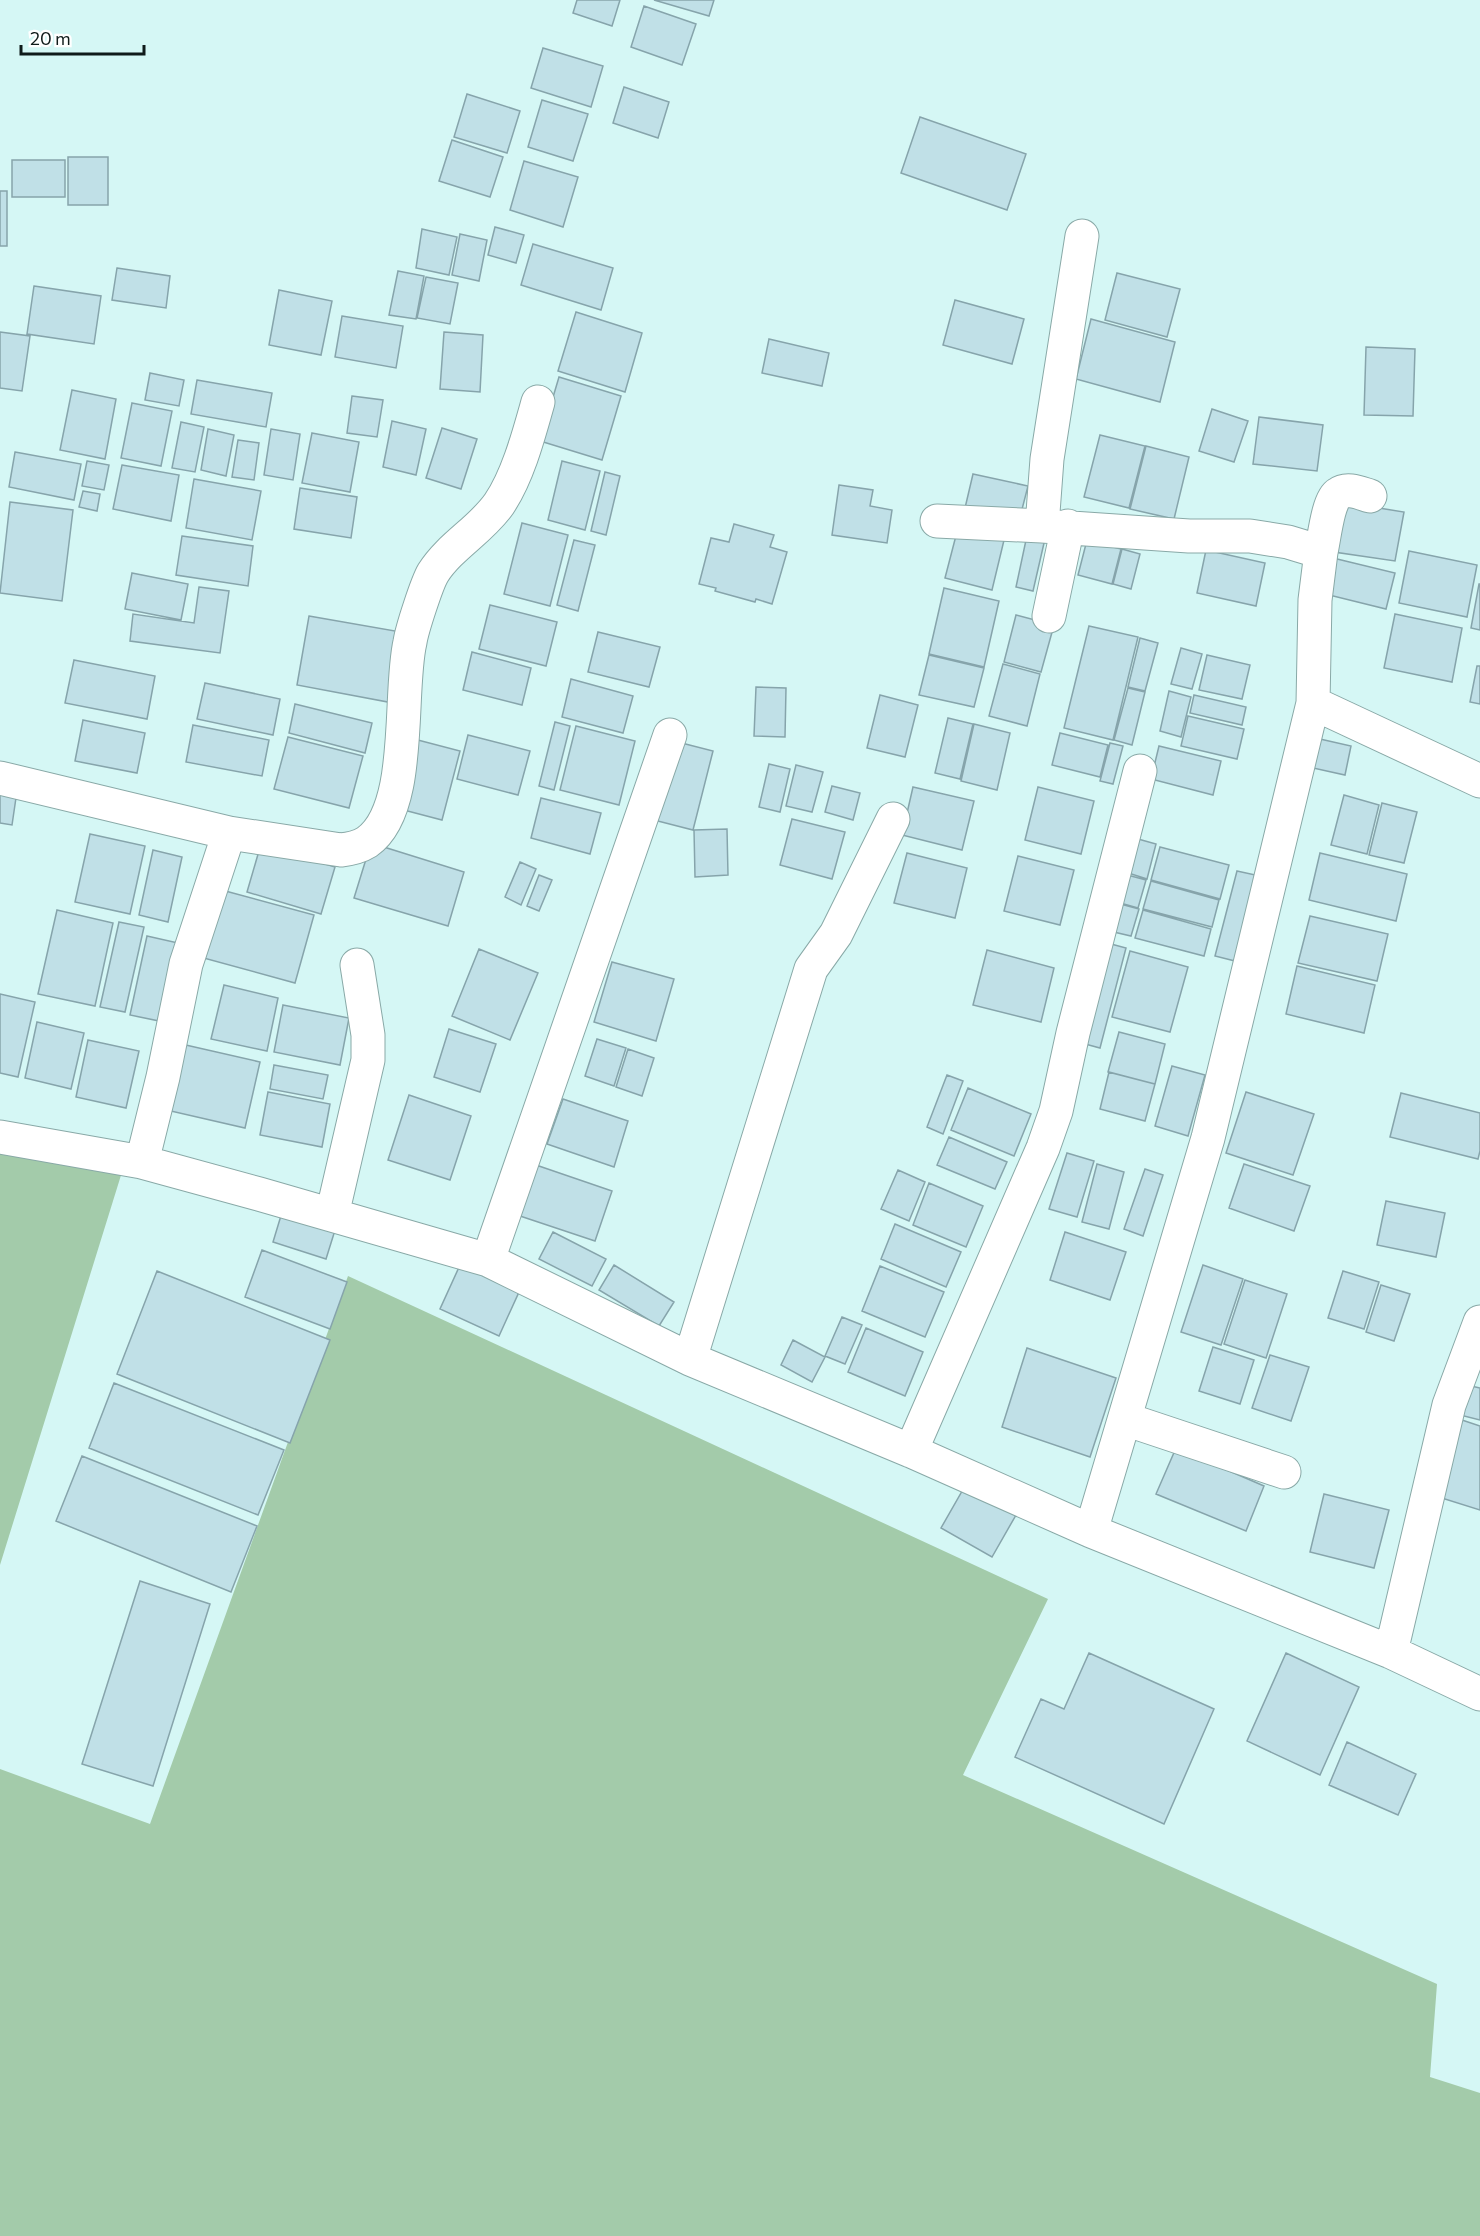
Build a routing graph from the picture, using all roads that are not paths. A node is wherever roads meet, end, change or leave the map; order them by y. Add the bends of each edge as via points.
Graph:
1 (1082, 236) dead end
2 (538, 402) dead end
3 (1370, 496) dead end
4 (937, 521) dead end
5 (1055, 526) junction
6 (1321, 552) junction
7 (1049, 616) dead end
8 (1313, 703) junction
9 (670, 735) dead end
10 (1140, 771) dead end
11 (0, 778) edge
12 (1480, 781) edge
13 (893, 819) dead end
14 (229, 832) junction
15 (357, 965) dead end
16 (0, 1137) edge
17 (142, 1162) junction
18 (332, 1215) junction
19 (488, 1260) junction
20 (1480, 1322) edge
21 (690, 1359) junction
22 (1125, 1419) junction
23 (911, 1451) junction
24 (1284, 1472) dead end
25 (1091, 1531) junction
26 (1392, 1652) junction
27 (1480, 1694) edge

1 - 5 street via 1047,459
2 - 14 street via 524,453 500,503 433,573 410,642 401,760 391,808 381,827 368,842 341,850
3 - 6 street via 1351,490 1338,493 1331,502
4 - 5 street
5 - 6 street via 1189,536 1250,536
5 - 7 street
6 - 8 street via 1315,600
8 - 12 street
8 - 22 street via 1208,1138
9 - 19 street
10 - 23 street via 1056,1111
11 - 14 street
13 - 21 street via 837,934 811,969
14 - 17 street via 186,964
15 - 18 street via 368,1060
16 - 17 street
17 - 18 street
18 - 19 street
19 - 21 street
20 - 26 street via 1449,1405
21 - 23 street
22 - 24 street
22 - 25 street
23 - 25 street
25 - 26 street
26 - 27 street

